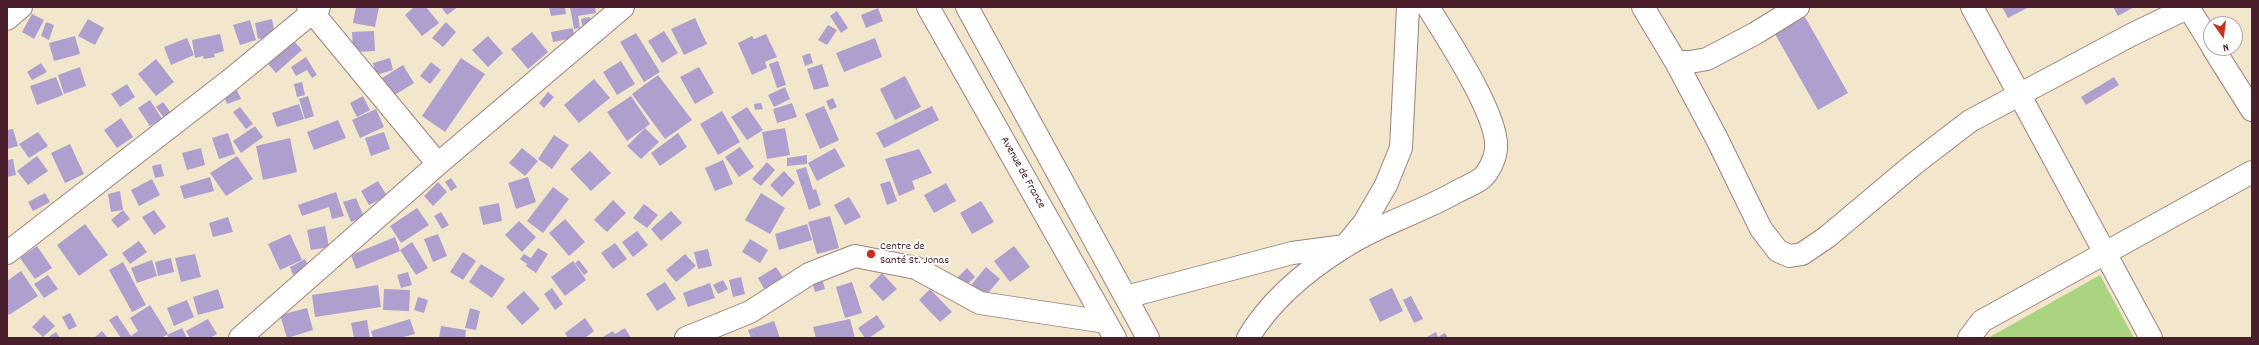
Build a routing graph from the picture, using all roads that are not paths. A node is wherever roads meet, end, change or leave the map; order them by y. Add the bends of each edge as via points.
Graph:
1 (21, 7) edge
2 (623, 7) edge
3 (928, 7) edge
4 (967, 7) edge
5 (1408, 7) edge
6 (1428, 7) edge
7 (1643, 7) edge
8 (1798, 7) edge
9 (1972, 7) edge
10 (2188, 7) edge
11 (313, 9) edge
12 (7, 19) edge
13 (2203, 31) edge
14 (2218, 56) edge
15 (1676, 62) junction
16 (2020, 96) junction
17 (2252, 110) edge
18 (438, 164) junction
19 (2252, 172) edge
20 (1345, 246) junction
21 (7, 253) edge
22 (2104, 253) junction
23 (1126, 297) junction
24 (1111, 330) edge
25 (240, 338) edge
26 (686, 338) edge
27 (1148, 338) edge
28 (1248, 338) edge
29 (1969, 338) edge
30 (2151, 338) edge

1 - 12 street
2 - 18 street
3 - 24 street, Avenue de France
4 - 23 street
5 - 20 street via 1401,148 1386,185 1364,223
6 - 20 street via 1466,69 1492,123 1496,147 1493,161 1483,177 1446,198
7 - 15 street
8 - 15 street via 1756,34 1707,59
9 - 16 street
10 - 13 street
10 - 16 street via 2066,69
11 - 18 street
11 - 21 street via 229,81
14 - 17 street
15 - 16 street via 1761,229 1778,251 1790,256 1802,254 1827,237 1970,121
16 - 22 street
18 - 25 street
19 - 22 street
20 - 23 street via 1292,253
20 - 28 street via 1305,275 1260,318
22 - 29 street via 1982,321
22 - 30 street
23 - 27 street
24 - 26 street via 980,303 916,268 855,256 809,274 750,312

